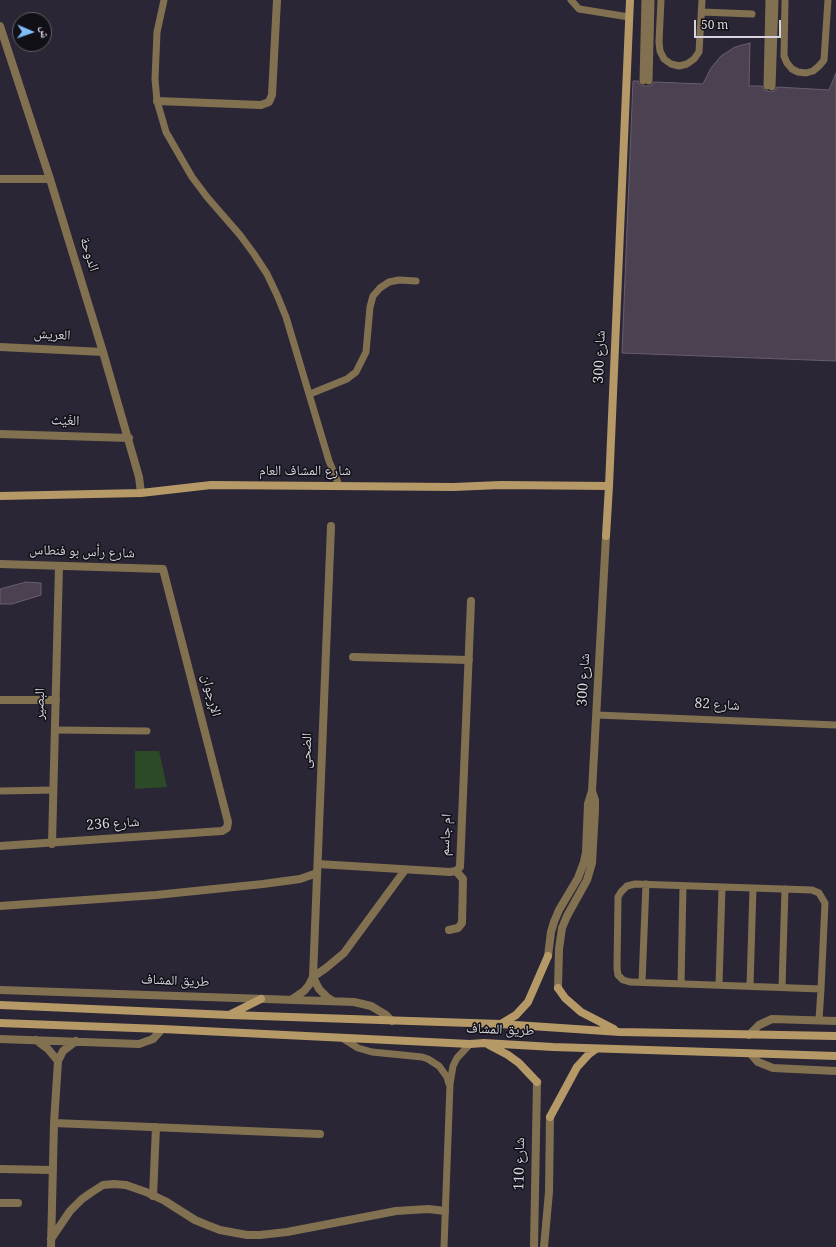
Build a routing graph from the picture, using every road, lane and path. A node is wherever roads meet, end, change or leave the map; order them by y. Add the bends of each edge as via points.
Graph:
1 (164, 0) edge
2 (277, 0) edge
3 (571, 0) edge
4 (630, 0) edge
5 (645, 0) edge
6 (651, 0) edge
7 (661, 0) edge
8 (702, 0) edge
9 (769, 0) edge
10 (775, 0) edge
11 (785, 0) edge
12 (828, 0) edge
13 (702, 12) junction
14 (752, 14) dead end
15 (629, 17) junction
16 (0, 26) edge
17 (157, 102) junction
18 (0, 179) edge
19 (50, 179) junction
20 (416, 281) dead end
21 (0, 347) edge
22 (103, 352) junction
23 (310, 394) junction
24 (0, 434) edge
25 (129, 438) junction
26 (339, 486) junction
27 (610, 486) junction
28 (141, 493) junction
29 (0, 496) edge
30 (331, 526) dead end
31 (0, 564) edge
32 (59, 566) junction
33 (163, 569) joint
34 (471, 601) dead end
35 (353, 657) dead end
36 (469, 660) junction
37 (0, 700) edge
38 (56, 700) junction
39 (597, 715) junction
40 (836, 725) edge
41 (54, 730) junction
42 (147, 731) dead end
43 (53, 790) junction
44 (0, 791) edge
45 (592, 791) junction
46 (227, 828) joint
47 (52, 844) junction
48 (0, 846) edge
49 (318, 864) junction
50 (405, 870) junction
51 (456, 871) junction
52 (318, 873) junction
53 (646, 884) junction
54 (683, 886) junction
55 (722, 887) junction
56 (753, 888) junction
57 (785, 889) junction
58 (0, 906) edge
59 (449, 930) dead end
60 (313, 977) junction
61 (642, 982) junction
62 (681, 984) junction
63 (719, 985) junction
64 (750, 986) junction
65 (782, 987) junction
66 (821, 989) junction
67 (0, 990) edge
68 (261, 999) junction
69 (291, 1000) junction
70 (333, 1001) junction
71 (0, 1005) edge
72 (230, 1015) junction
73 (819, 1020) junction
74 (392, 1021) junction
75 (836, 1021) edge
76 (0, 1023) edge
77 (501, 1024) junction
78 (162, 1029) junction
79 (620, 1032) junction
80 (749, 1035) junction
81 (836, 1036) edge
82 (342, 1038) junction
83 (0, 1039) edge
84 (36, 1040) junction
85 (76, 1041) junction
86 (484, 1043) junction
87 (470, 1044) junction
88 (596, 1049) junction
89 (751, 1054) junction
90 (836, 1056) edge
91 (58, 1061) junction
92 (836, 1071) edge
93 (450, 1084) junction
94 (54, 1123) junction
95 (156, 1127) junction
96 (320, 1134) dead end
97 (0, 1169) edge
98 (52, 1170) junction
99 (153, 1196) junction
100 (0, 1203) edge
101 (18, 1203) dead end
102 (446, 1211) junction
103 (51, 1243) edge
104 (444, 1247) edge
105 (534, 1247) edge
106 (544, 1247) edge

1 - 17 lane via 156,53
2 - 17 street via 272,95 269,102
3 - 15 lane via 579,10
4 - 15 street, شارع 300
5 - 6 lane via 646,81
7 - 13 lane via 660,51 671,64 687,64 699,52
8 - 13 lane
9 - 10 lane via 770,87
11 - 12 lane via 784,56 792,69 806,73 813,71 824,60
13 - 14 lane
15 - 27 street, شارع 300
16 - 19 street, الدوحة
17 - 23 lane via 166,132 192,177 240,235 266,274 286,317
18 - 19 street
19 - 22 street, الدوحة
20 - 23 lane via 399,280 389,282 380,288 373,296 366,352 356,372 347,379
21 - 22 street, العريش
22 - 25 street, الدوحة
23 - 26 lane via 329,461
24 - 25 street, الغَيْث
25 - 28 street, الدوحة
26 - 27 street, شارع المشاف العام
26 - 28 street, شارع المشاف العام via 211,485
27 - 39 street, شارع 300
28 - 29 street, شارع المشاف العام
30 - 49 street, الضحى
31 - 32 street, شارع رأس بو فنطاس
32 - 33 street, شارع رأس بو فنطاس
32 - 38 street, البصير
33 - 46 street, الإرجوان via 228,822
34 - 36 street, ام جاسم
35 - 36 street
36 - 51 street, ام جاسم via 460,866
37 - 38 street
38 - 41 street, البصير
39 - 40 lane, شارع 82
39 - 45 street, شارع 300
41 - 42 lane
41 - 43 street, البصير
43 - 44 lane
43 - 47 street, البصير
45 - 77 street via 588,804 584,862 554,922 548,956 528,1002 516,1015
45 - 79 street via 595,800 592,863 587,880 562,928 558,988 565,998 582,1012
46 - 47 street, شارع 236 via 222,831
47 - 48 street, شارع 236
49 - 50 street, ام جاسم
49 - 52 street, الضحى
50 - 51 street, ام جاسم
50 - 60 street via 344,953
51 - 59 street via 463,879 462,923 458,928
52 - 58 street via 300,879 156,895
52 - 60 street, الضحى
53 - 54 lane
53 - 61 lane
53 - 61 lane via 627,886 618,897 617,972 620,978 626,981
54 - 55 lane
54 - 62 lane
55 - 56 lane
55 - 63 lane
56 - 57 lane
56 - 64 lane
57 - 65 lane
57 - 66 lane via 816,891 824,899
60 - 69 street via 304,991
60 - 70 street via 319,989
61 - 62 lane
62 - 63 lane
63 - 64 lane
64 - 65 lane
65 - 66 lane
66 - 73 lane
67 - 68 street, طريق المشاف
68 - 69 street, طريق المشاف
68 - 72 street
69 - 70 street, طريق المشاف
70 - 74 street, طريق المشاف via 371,1006
71 - 72 street, طريق المشاف
72 - 74 street, طريق المشاف
73 - 75 street
73 - 80 street via 772,1019 759,1025
74 - 77 street, طريق المشاف
76 - 78 street, طريق المشاف
77 - 79 street, طريق المشاف
78 - 82 street, طريق المشاف
78 - 85 street via 153,1040 139,1044
79 - 80 street, طريق المشاف
80 - 81 street, طريق المشاف
82 - 87 street, طريق المشاف
82 - 93 lane via 358,1048 372,1052 428,1058 439,1066
83 - 84 street
84 - 85 street
84 - 91 street
85 - 91 street via 63,1051
86 - 87 street, طريق المشاف
86 - 88 street, طريق المشاف
86 - 105 street, شارع 110 via 519,1063 537,1082
87 - 93 lane via 453,1066
88 - 89 street, طريق المشاف
88 - 106 street, شارع 110 via 577,1067 550,1117 549,1192
89 - 90 street, طريق المشاف
89 - 92 street via 758,1062 772,1068
91 - 94 street
93 - 102 lane
94 - 95 street
94 - 98 street
95 - 96 street
95 - 99 street
97 - 98 street
98 - 103 street
99 - 102 street via 207,1225 247,1235 287,1232 396,1211
99 - 103 street via 126,1185 103,1185 70,1211
100 - 101 street
102 - 104 lane

